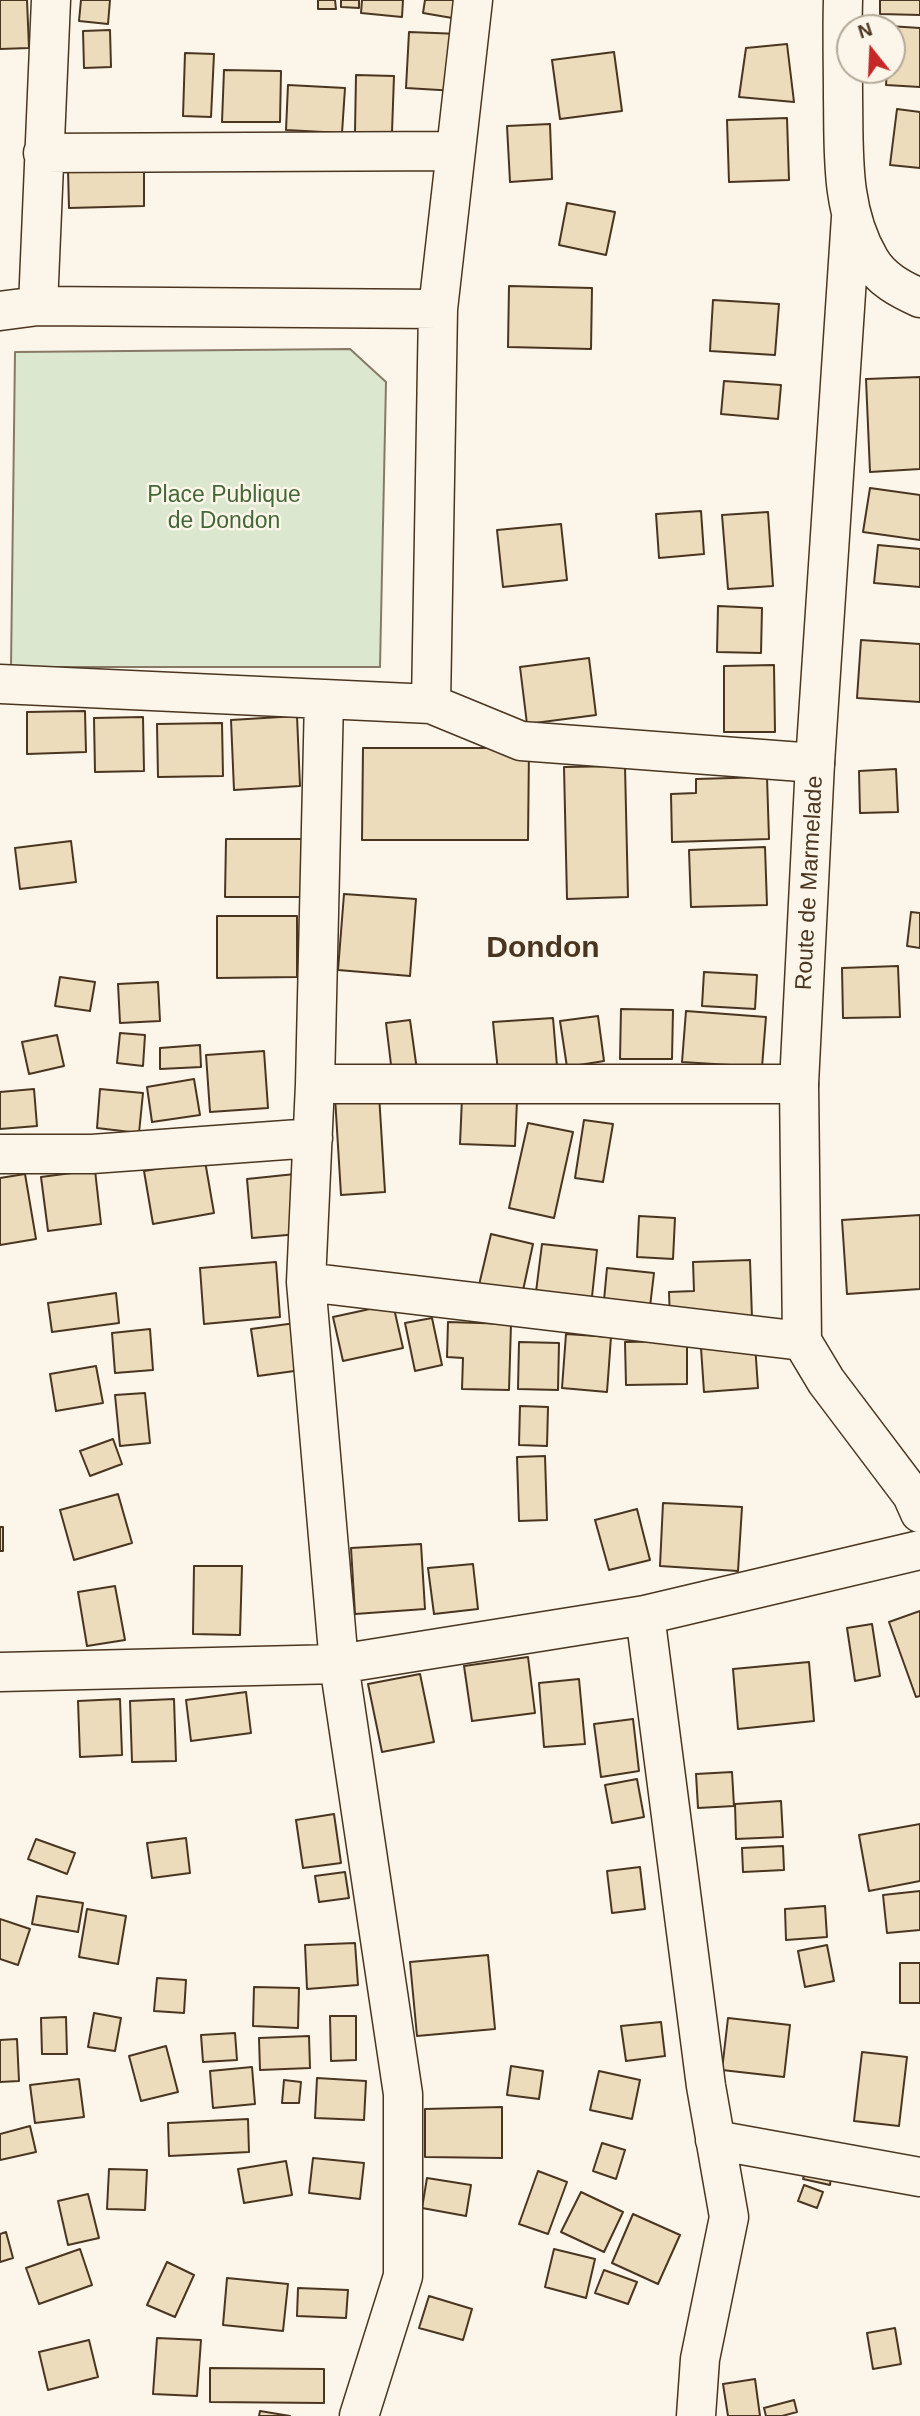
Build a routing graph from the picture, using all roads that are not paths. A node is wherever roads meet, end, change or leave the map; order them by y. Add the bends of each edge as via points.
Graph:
1 (51, 0) edge
2 (473, 0) edge
3 (843, 0) edge
4 (456, 151) junction
5 (43, 153) junction
6 (851, 217) junction
7 (920, 298) edge
8 (38, 306) junction
9 (438, 309) junction
10 (0, 311) edge
11 (0, 684) edge
12 (324, 699) junction
13 (431, 704) junction
14 (816, 763) junction
15 (315, 1084) junction
16 (799, 1084) junction
17 (313, 1138) junction
18 (0, 1154) edge
19 (306, 1282) junction
20 (802, 1341) junction
21 (917, 1501) edge
22 (920, 1550) edge
23 (645, 1615) junction
24 (339, 1664) junction
25 (0, 1672) edge
26 (715, 2140) junction
27 (920, 2177) edge
28 (359, 2416) edge
29 (696, 2416) edge

1 - 5 street
2 - 4 street
3 - 6 street via 844,154
4 - 5 street
4 - 9 street
5 - 8 street
6 - 7 street via 870,260 884,277
6 - 14 street, Route de Marmelade
8 - 9 street
8 - 10 street
9 - 13 street
11 - 12 street
12 - 13 street
12 - 15 street
13 - 14 street via 521,741
14 - 16 street, Route de Marmelade
15 - 16 street
15 - 17 street
16 - 20 street, Route de Marmelade
17 - 18 street via 92,1154
17 - 19 street
19 - 20 street
19 - 24 street
20 - 21 street via 826,1381
22 - 23 street
23 - 24 street
23 - 26 street
24 - 25 street
24 - 28 street via 403,2094 403,2276
26 - 27 street
26 - 29 street via 729,2217 700,2359

